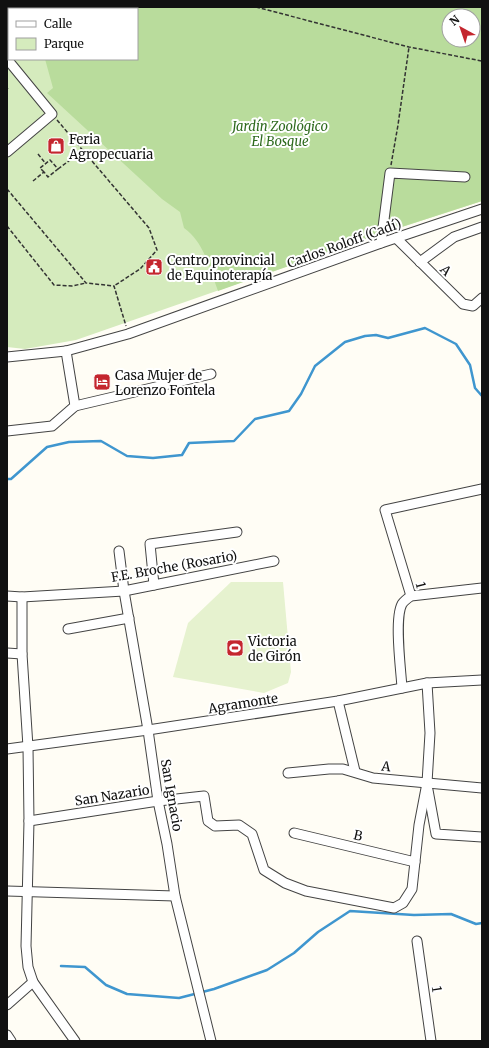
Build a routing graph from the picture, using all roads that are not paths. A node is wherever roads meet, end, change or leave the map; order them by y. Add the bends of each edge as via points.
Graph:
1 (7, 59) edge
2 (7, 152) edge
3 (465, 177) dead end
4 (482, 209) edge
5 (482, 227) edge
6 (396, 238) junction
7 (381, 243) junction
8 (420, 262) junction
9 (482, 298) edge
10 (66, 351) junction
11 (7, 357) edge
12 (211, 374) dead end
13 (75, 406) junction
14 (7, 431) edge
15 (482, 489) edge
16 (237, 532) dead end
17 (119, 551) dead end
18 (274, 561) dead end
19 (154, 585) junction
20 (482, 588) edge
21 (124, 591) junction
22 (7, 596) edge
23 (411, 596) junction
24 (22, 597) junction
25 (129, 618) junction
26 (68, 629) dead end
27 (7, 653) edge
28 (22, 654) junction
29 (482, 680) edge
30 (427, 683) junction
31 (402, 688) junction
32 (338, 701) junction
33 (148, 730) junction
34 (28, 747) junction
35 (7, 749) edge
36 (355, 771) junction
37 (288, 773) dead end
38 (427, 783) junction
39 (482, 788) edge
40 (158, 801) junction
41 (29, 821) junction
42 (294, 833) dead end
43 (482, 837) edge
44 (415, 862) junction
45 (7, 891) edge
46 (28, 891) junction
47 (175, 896) junction
48 (417, 941) dead end
49 (34, 982) junction
50 (7, 1005) edge
51 (7, 1034) edge
52 (11, 1041) edge
53 (75, 1041) edge
54 (211, 1041) edge
55 (431, 1041) edge

1 - 2 street via 52,114
3 - 7 street via 390,173
4 - 6 street, Carlos Roloff (Cadí)
5 - 8 street via 454,237
6 - 7 street, Carlos Roloff (Cadí)
6 - 8 street, A
7 - 10 street, Carlos Roloff (Cadí) via 128,334
8 - 9 street, A via 463,304 473,306
10 - 11 street, Carlos Roloff (Cadí)
10 - 13 street
12 - 13 street
13 - 14 street via 52,426
15 - 23 street, 1 via 385,510
16 - 19 street via 150,544
17 - 21 street, San Ignacio
18 - 19 street, F.E. Broche (Rosario)
19 - 21 street, F.E. Broche (Rosario)
20 - 23 street
21 - 24 street, F.E. Broche (Rosario)
21 - 25 street, San Ignacio
22 - 24 street, F.E. Broche (Rosario)
23 - 31 street, 1 via 402,603 399,613
24 - 28 street
25 - 26 street
25 - 33 street, San Ignacio
27 - 28 street
28 - 34 street
29 - 30 street, Agramonte
30 - 31 street, Agramonte
30 - 38 street via 430,733
31 - 32 street, Agramonte
32 - 33 street, Agramonte
32 - 36 street
33 - 34 street, Agramonte
33 - 40 street, San Ignacio
34 - 35 street, Agramonte
34 - 41 street
36 - 37 street, A via 343,768
36 - 38 street, A via 373,778
38 - 39 street, A
38 - 43 street via 436,834
38 - 44 street
40 - 41 street, San Nazario
40 - 44 street, San Nazario via 204,796 208,821 215,826 240,825 252,834 264,870 285,883 306,891 394,908 403,903 412,889
40 - 47 street, San Ignacio
41 - 46 street
42 - 44 street, B
45 - 46 street
46 - 47 street
46 - 49 street via 26,946 28,967
47 - 54 street, San Ignacio
48 - 55 street, 1
49 - 50 street
49 - 53 street
51 - 52 street

